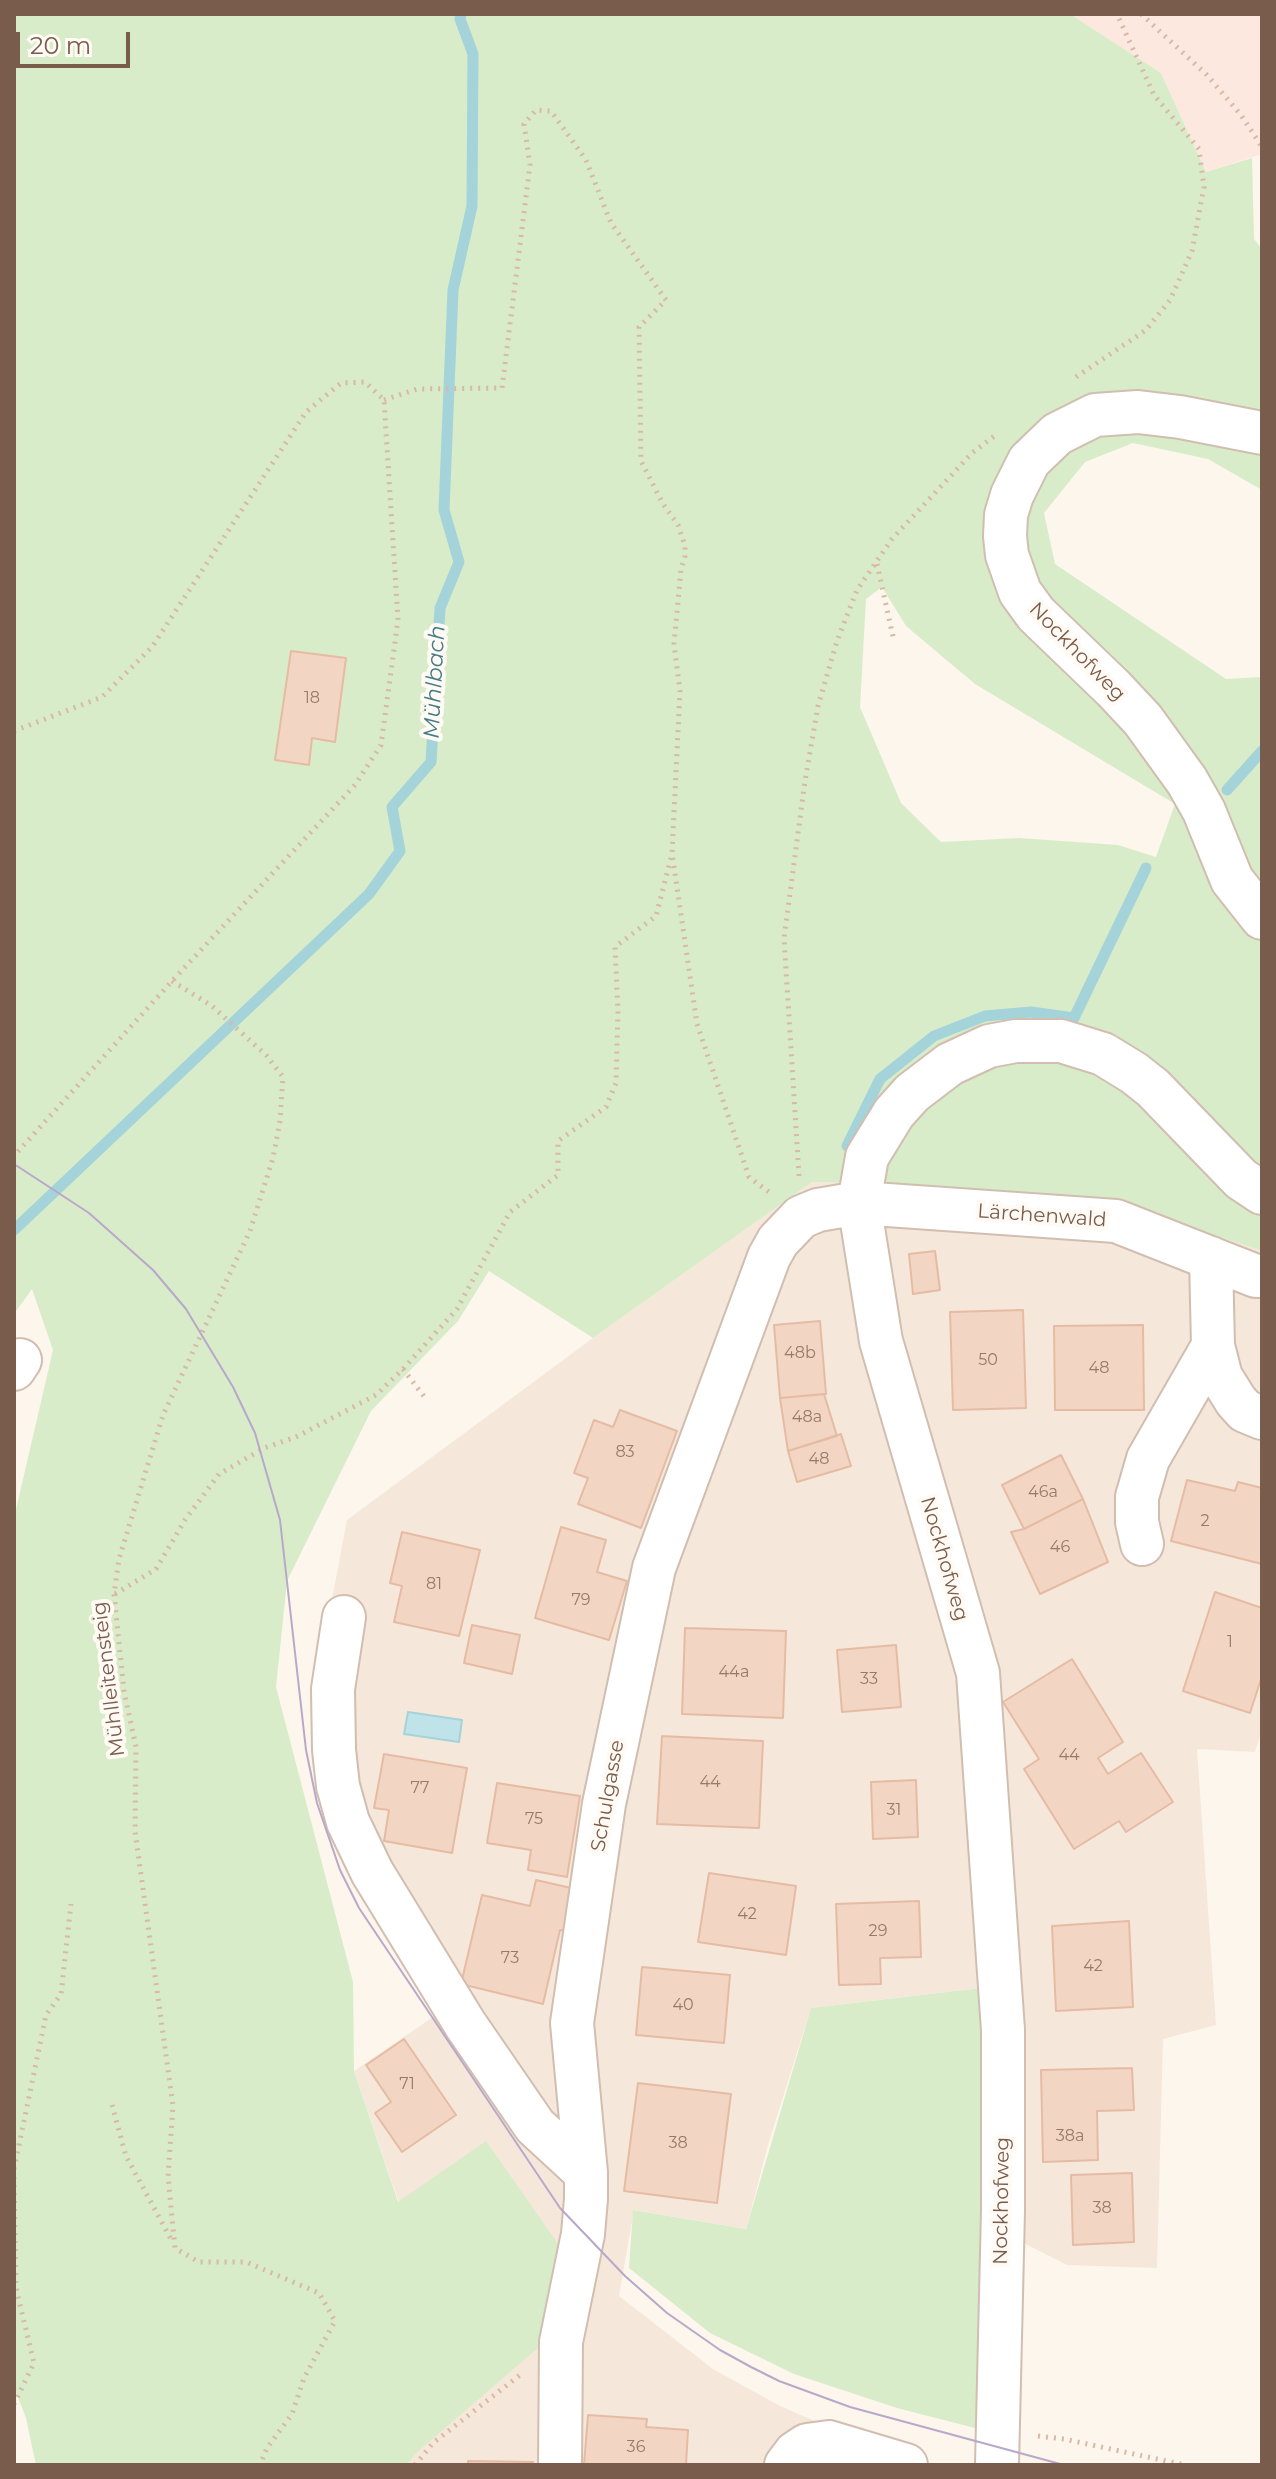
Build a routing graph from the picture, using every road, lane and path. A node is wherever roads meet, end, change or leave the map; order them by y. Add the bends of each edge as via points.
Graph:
1 (1117, 14) edge
2 (1141, 14) edge
3 (1262, 147) edge
4 (1071, 381) dead end
5 (384, 400) junction
6 (1009, 425) dead end
7 (1262, 433) edge
8 (876, 563) junction
9 (894, 641) dead end
10 (14, 731) edge
11 (672, 853) junction
12 (1262, 918) edge
13 (172, 981) junction
14 (14, 1156) edge
15 (1262, 1193) edge
16 (859, 1203) junction
17 (801, 1217) junction
18 (1211, 1258) junction
19 (1262, 1276) edge
20 (1213, 1346) junction
21 (403, 1369) junction
22 (426, 1399) dead end
23 (1262, 1418) edge
24 (1142, 1544) dead end
25 (114, 1594) junction
26 (344, 1617) dead end
27 (71, 1904) dead end
28 (112, 2105) dead end
29 (14, 2169) edge
30 (586, 2173) junction
31 (14, 2177) edge
32 (175, 2248) junction
33 (561, 2342) junction
34 (14, 2404) edge
35 (997, 2448) edge
36 (260, 2465) edge
37 (415, 2465) edge
38 (560, 2465) edge
39 (786, 2465) edge
40 (906, 2465) edge
41 (1185, 2465) edge

1 - 4 path via 1154,95 1199,149 1204,187 1192,251 1170,300 1146,330
2 - 3 path via 1207,75
5 - 10 path via 365,382 341,383 306,412 152,647 102,697
5 - 11 path via 417,389 502,388 530,165 524,124 536,110 551,111 586,160 611,223 666,300 639,327 641,461 685,546 674,644 680,691
5 - 13 path via 398,620 381,745 355,785
6 - 8 path via 972,453
7 - 12 street, Nockhofweg via 1138,412 1095,415 1057,434 1029,461 1012,495 1005,536 1020,592 1143,720 1187,781 1232,880
8 - 9 path
8 - 17 path via 857,590 818,706 784,938
11 - 17 path via 697,1024 749,1177
11 - 21 path via 656,916 615,947 616,1083 606,1107 558,1141 558,1175 510,1212 457,1309
13 - 14 path
13 - 25 path, Mühlleitensteig via 212,1006 267,1056 283,1077 280,1121 250,1231 163,1415 119,1559
15 - 16 street, Nockhofweg via 1241,1179 1134,1073 1081,1046 1040,1040 969,1054 912,1093 867,1157
16 - 17 street
16 - 18 street, Lärchenwald via 1116,1221
16 - 35 street, Nockhofweg via 881,1341 978,1673 1003,2030
17 - 30 street, Schulgasse via 769,1257 654,1568 604,1804 572,2023
18 - 19 street, Lärchenwald
18 - 20 street
20 - 23 street via 1229,1392 1245,1411
20 - 24 street via 1148,1459 1137,1497
21 - 22 path
21 - 25 path via 376,1395 219,1474 156,1569
25 - 32 path, Mühlleitensteig via 136,1747 135,1831 173,2106 168,2176
26 - 30 street via 333,1689 334,1750 348,1822 372,1872 465,2024 535,2126
27 - 29 path via 61,1994 46,2015
28 - 32 path via 126,2156
30 - 33 street, Schulgasse via 583,2234
31 - 34 path via 16,2288 34,2363
32 - 36 path via 199,2262 246,2262 319,2293 335,2321 304,2378 292,2414
33 - 37 path via 433,2443
33 - 38 street, Schulgasse
35 - 41 path via 1064,2439
39 - 40 street via 807,2445 829,2442

